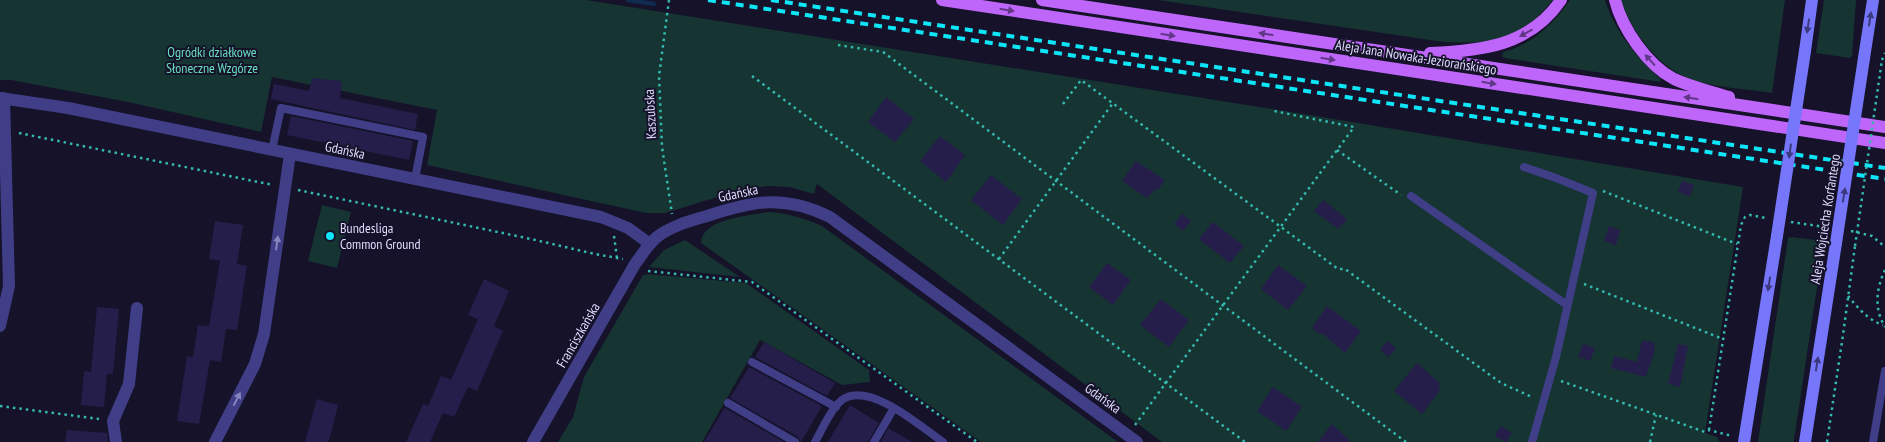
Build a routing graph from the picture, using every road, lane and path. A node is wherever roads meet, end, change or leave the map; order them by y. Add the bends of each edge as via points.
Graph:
1 (669, 0) edge
2 (942, 0) edge
3 (1042, 0) edge
4 (1561, 0) edge
5 (1615, 0) edge
6 (1812, 0) edge
7 (1873, 0) edge
8 (838, 45) dead end
9 (1885, 53) edge
10 (1401, 54) junction
11 (752, 76) dead end
12 (2, 98) edge
13 (1113, 103) junction
14 (1063, 104) dead end
15 (1774, 110) junction
16 (1274, 112) dead end
17 (1885, 127) edge
18 (4, 130) junction
19 (1885, 143) edge
20 (272, 150) junction
21 (1337, 150) junction
22 (290, 154) junction
23 (1524, 167) dead end
24 (415, 179) junction
25 (1056, 181) junction
26 (284, 187) junction
27 (1593, 194) junction
28 (1411, 196) joint
29 (620, 223) junction
30 (1281, 226) junction
31 (674, 228) junction
32 (650, 244) junction
33 (1738, 244) dead end
34 (618, 258) junction
35 (999, 259) junction
36 (636, 264) junction
37 (1885, 270) edge
38 (1573, 280) junction
39 (1848, 296) junction
40 (1568, 305) junction
41 (1223, 306) junction
42 (137, 308) dead end
43 (0, 326) edge
44 (1884, 326) edge
45 (1724, 339) dead end
46 (752, 362) dead end
47 (1885, 371) edge
48 (1550, 377) junction
49 (1166, 383) junction
50 (1544, 401) junction
51 (728, 403) dead end
52 (0, 406) edge
53 (836, 407) junction
54 (894, 408) junction
55 (1656, 415) junction
56 (113, 421) junction
57 (1732, 436) dead end
58 (1132, 439) edge
59 (116, 442) edge
60 (215, 442) edge
61 (533, 442) edge
62 (795, 442) edge
63 (814, 442) edge
64 (874, 442) edge
65 (943, 442) edge
66 (976, 442) edge
67 (1245, 442) edge
68 (1406, 442) edge
69 (1532, 442) edge
70 (1650, 442) edge
71 (1744, 442) edge
72 (1805, 442) edge
73 (1827, 442) edge
74 (1873, 442) edge

1 - 31 path, Kaszubska via 659,76 662,147
2 -> 19 main road, Aleja Jana Nowaka-Jeziorańskiego
10 -> 3 main road, Aleja Jana Nowaka-Jeziorańskiego
4 -> 10 main road via 1535,28 1510,42 1479,49
15 -> 5 main road via 1672,78 1635,43
6 -> 71 main road, bridge
72 -> 7 main road, Aleja Wojciecha Korfantego, bridge
8 - 25 path via 883,52
9 - 39 path, bridge
15 -> 10 main road, Aleja Jana Nowaka-Jeziorańskiego
11 - 35 path
12 - 18 street, Gdańska
12 - 20 street, Gdańska via 68,108
13 - 14 path via 1081,80
13 - 25 path
13 - 30 path
15 - 17 main road, Aleja Jana Nowaka-Jeziorańskiego
16 - 21 path via 1354,127
18 - 26 path
18 - 43 street, Gdańska via 9,286
20 - 22 street, Gdańska
20 - 24 lane via 280,108 423,137
21 - 28 path via 1404,198
21 - 30 path
22 - 24 street, Gdańska
22 - 26 street
23 - 27 lane
24 - 29 street, Gdańska
25 - 35 path
25 - 41 path
26 - 34 path
60 -> 26 street via 255,364 264,334
27 - 33 path via 1599,189
27 - 38 lane
28 - 40 lane
29 - 32 street, Gdańska
29 - 34 path via 614,235
30 - 41 path
30 - 50 path via 1501,383
31 - 32 street, Gdańska
31 - 58 street, Gdańska via 736,206 759,202 787,202 815,209 847,228
32 - 36 street, Franciszkańska
34 - 36 path
35 - 49 path
36 - 61 street, Franciszkańska
36 - 66 path via 647,271 752,282
37 - 44 path via 1878,290 1877,307
38 - 40 lane
38 - 45 path
39 - 44 path via 1864,314
39 - 73 path
40 - 48 lane
41 - 49 path
41 - 68 path
42 - 56 street via 129,384
46 - 53 lane
47 - 74 lane
48 - 50 lane
48 - 55 path
49 - 58 path
49 - 67 path
50 - 69 lane
51 - 62 lane
52 - 56 path
53 - 54 lane via 845,398 859,395 873,397
53 - 63 lane
54 - 64 lane
54 - 65 lane
55 - 57 path via 1706,432
55 - 70 path
56 - 59 street

